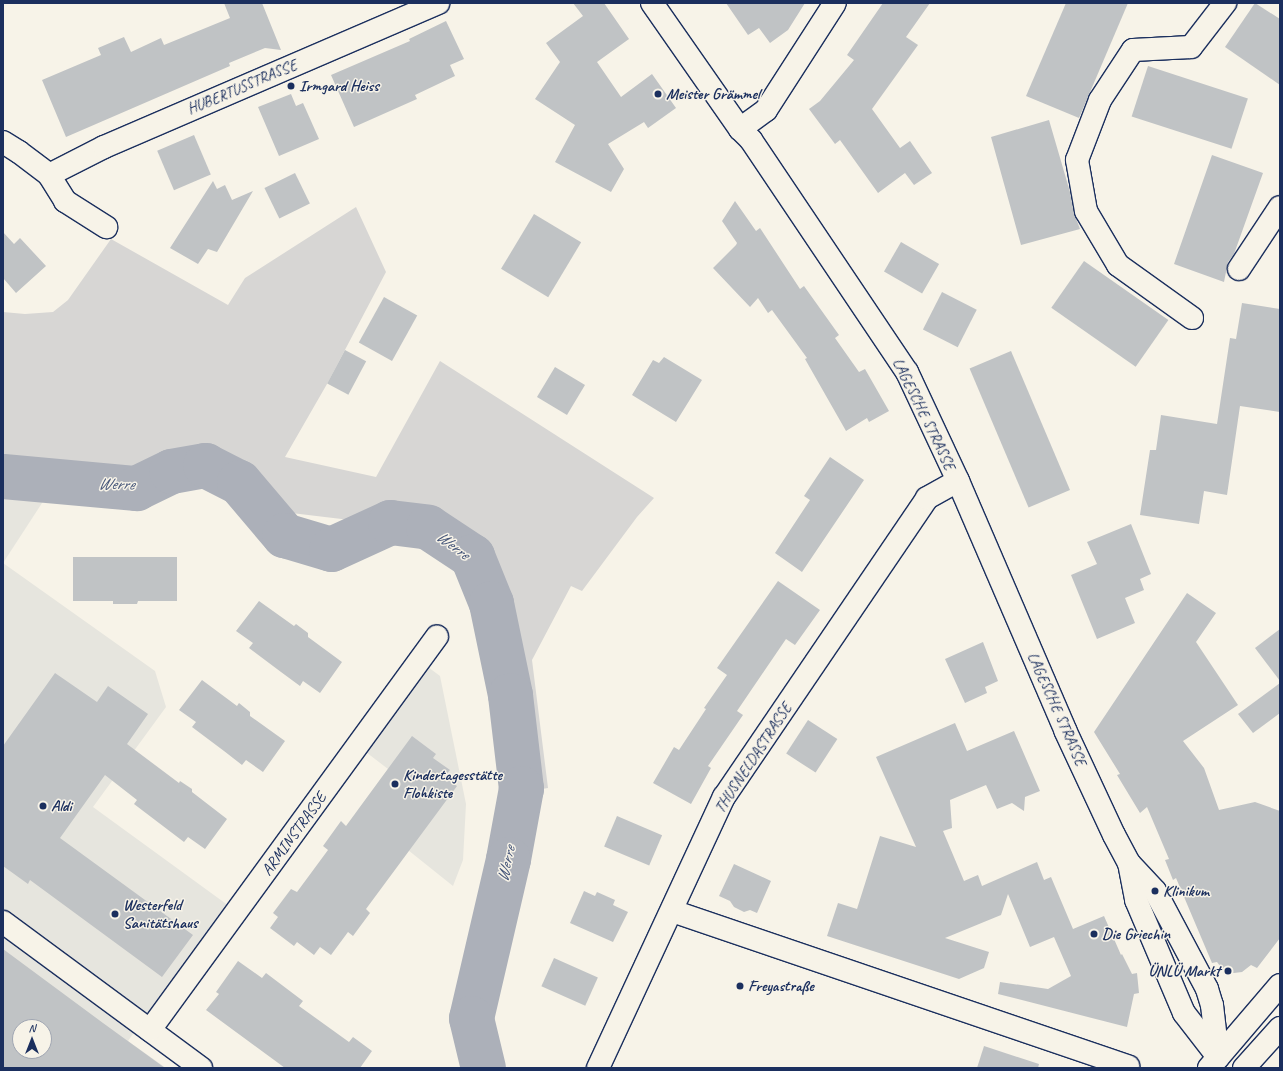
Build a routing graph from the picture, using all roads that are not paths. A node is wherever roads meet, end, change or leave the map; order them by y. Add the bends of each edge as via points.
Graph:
1 (438, 3) edge
2 (652, 3) edge
3 (835, 3) edge
4 (1225, 3) edge
5 (740, 129) junction
6 (3, 142) edge
7 (49, 175) junction
8 (1280, 207) edge
9 (106, 227) dead end
10 (1239, 269) dead end
11 (1192, 318) dead end
12 (958, 481) junction
13 (437, 636) dead end
14 (1129, 863) junction
15 (672, 911) junction
16 (3, 922) edge
17 (1280, 985) edge
18 (1280, 1028) edge
19 (150, 1030) junction
20 (1217, 1064) edge
21 (1128, 1066) dead end
22 (200, 1068) edge
23 (598, 1068) edge
24 (1244, 1068) edge

1 - 7 street, HUBERTUSSTRASSE via 104,146
2 - 5 street, LAGESCHE STRASSE
3 - 5 street via 766,110
4 - 11 street via 1191,47 1133,50 1100,100 1076,160 1086,210 1118,266
5 - 12 street, LAGESCHE STRASSE via 761,155 907,372
6 - 7 street
7 - 9 street via 65,201
8 - 10 street
12 - 14 street, LAGESCHE STRASSE via 1065,730
12 - 15 street, THUSNELDASTRASSE via 927,498 724,797
13 - 19 street, ARMINSTRASSE
14 - 20 street, LAGESCHE STRASSE via 1136,900 1184,1014
14 - 20 street, LAGESCHE STRASSE via 1155,891 1207,989 1212,1005
15 - 21 street
15 - 23 street, THUSNELDASTRASSE
16 - 19 street
17 - 20 street
18 - 24 street
19 - 22 street

